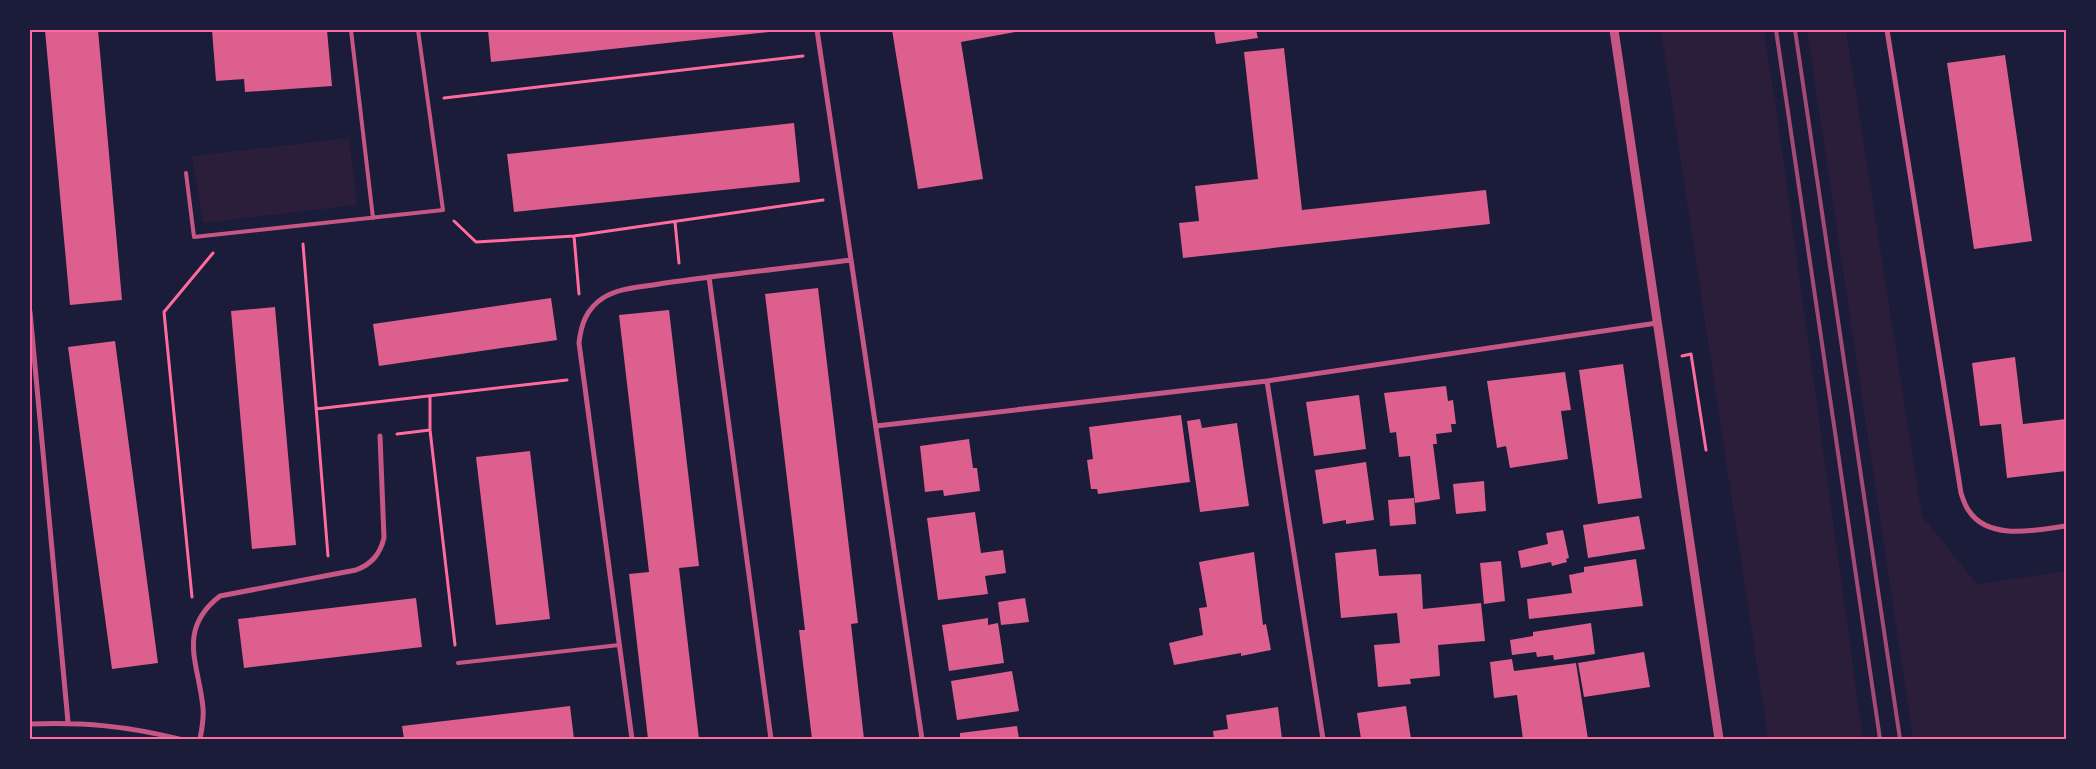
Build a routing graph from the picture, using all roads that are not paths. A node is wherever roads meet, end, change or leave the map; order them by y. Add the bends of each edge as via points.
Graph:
1 (351, 30) edge
2 (418, 30) edge
3 (817, 30) edge
4 (1614, 30) edge
5 (1887, 30) edge
6 (186, 173) dead end
7 (372, 218) junction
8 (851, 260) junction
9 (709, 277) junction
10 (30, 312) edge
11 (1657, 323) junction
12 (1267, 380) junction
13 (876, 426) junction
14 (380, 436) road end
15 (2066, 526) edge
16 (619, 645) junction
17 (458, 663) road end
18 (68, 722) junction
19 (30, 724) edge
20 (179, 739) edge
21 (200, 739) edge
22 (632, 739) edge
23 (771, 739) edge
24 (922, 739) edge
25 (1323, 739) edge
26 (1719, 739) edge

1 - 7 lane
2 - 7 lane via 443,210
3 - 8 street
4 - 11 street
5 - 15 street via 1961,493 1969,512 1981,523 2001,531
6 - 7 lane via 194,237
8 - 9 street
8 - 13 street
9 - 16 street via 618,291 603,298 581,324 579,344
9 - 23 street
10 - 18 street
11 - 12 street
11 - 26 street
12 - 13 street
12 - 25 street
13 - 24 street
14 - 21 street via 384,538 381,550 366,566 220,596 210,604 195,628 194,658 203,710
16 - 17 lane
16 - 22 street
18 - 19 street
18 - 20 street via 135,728

